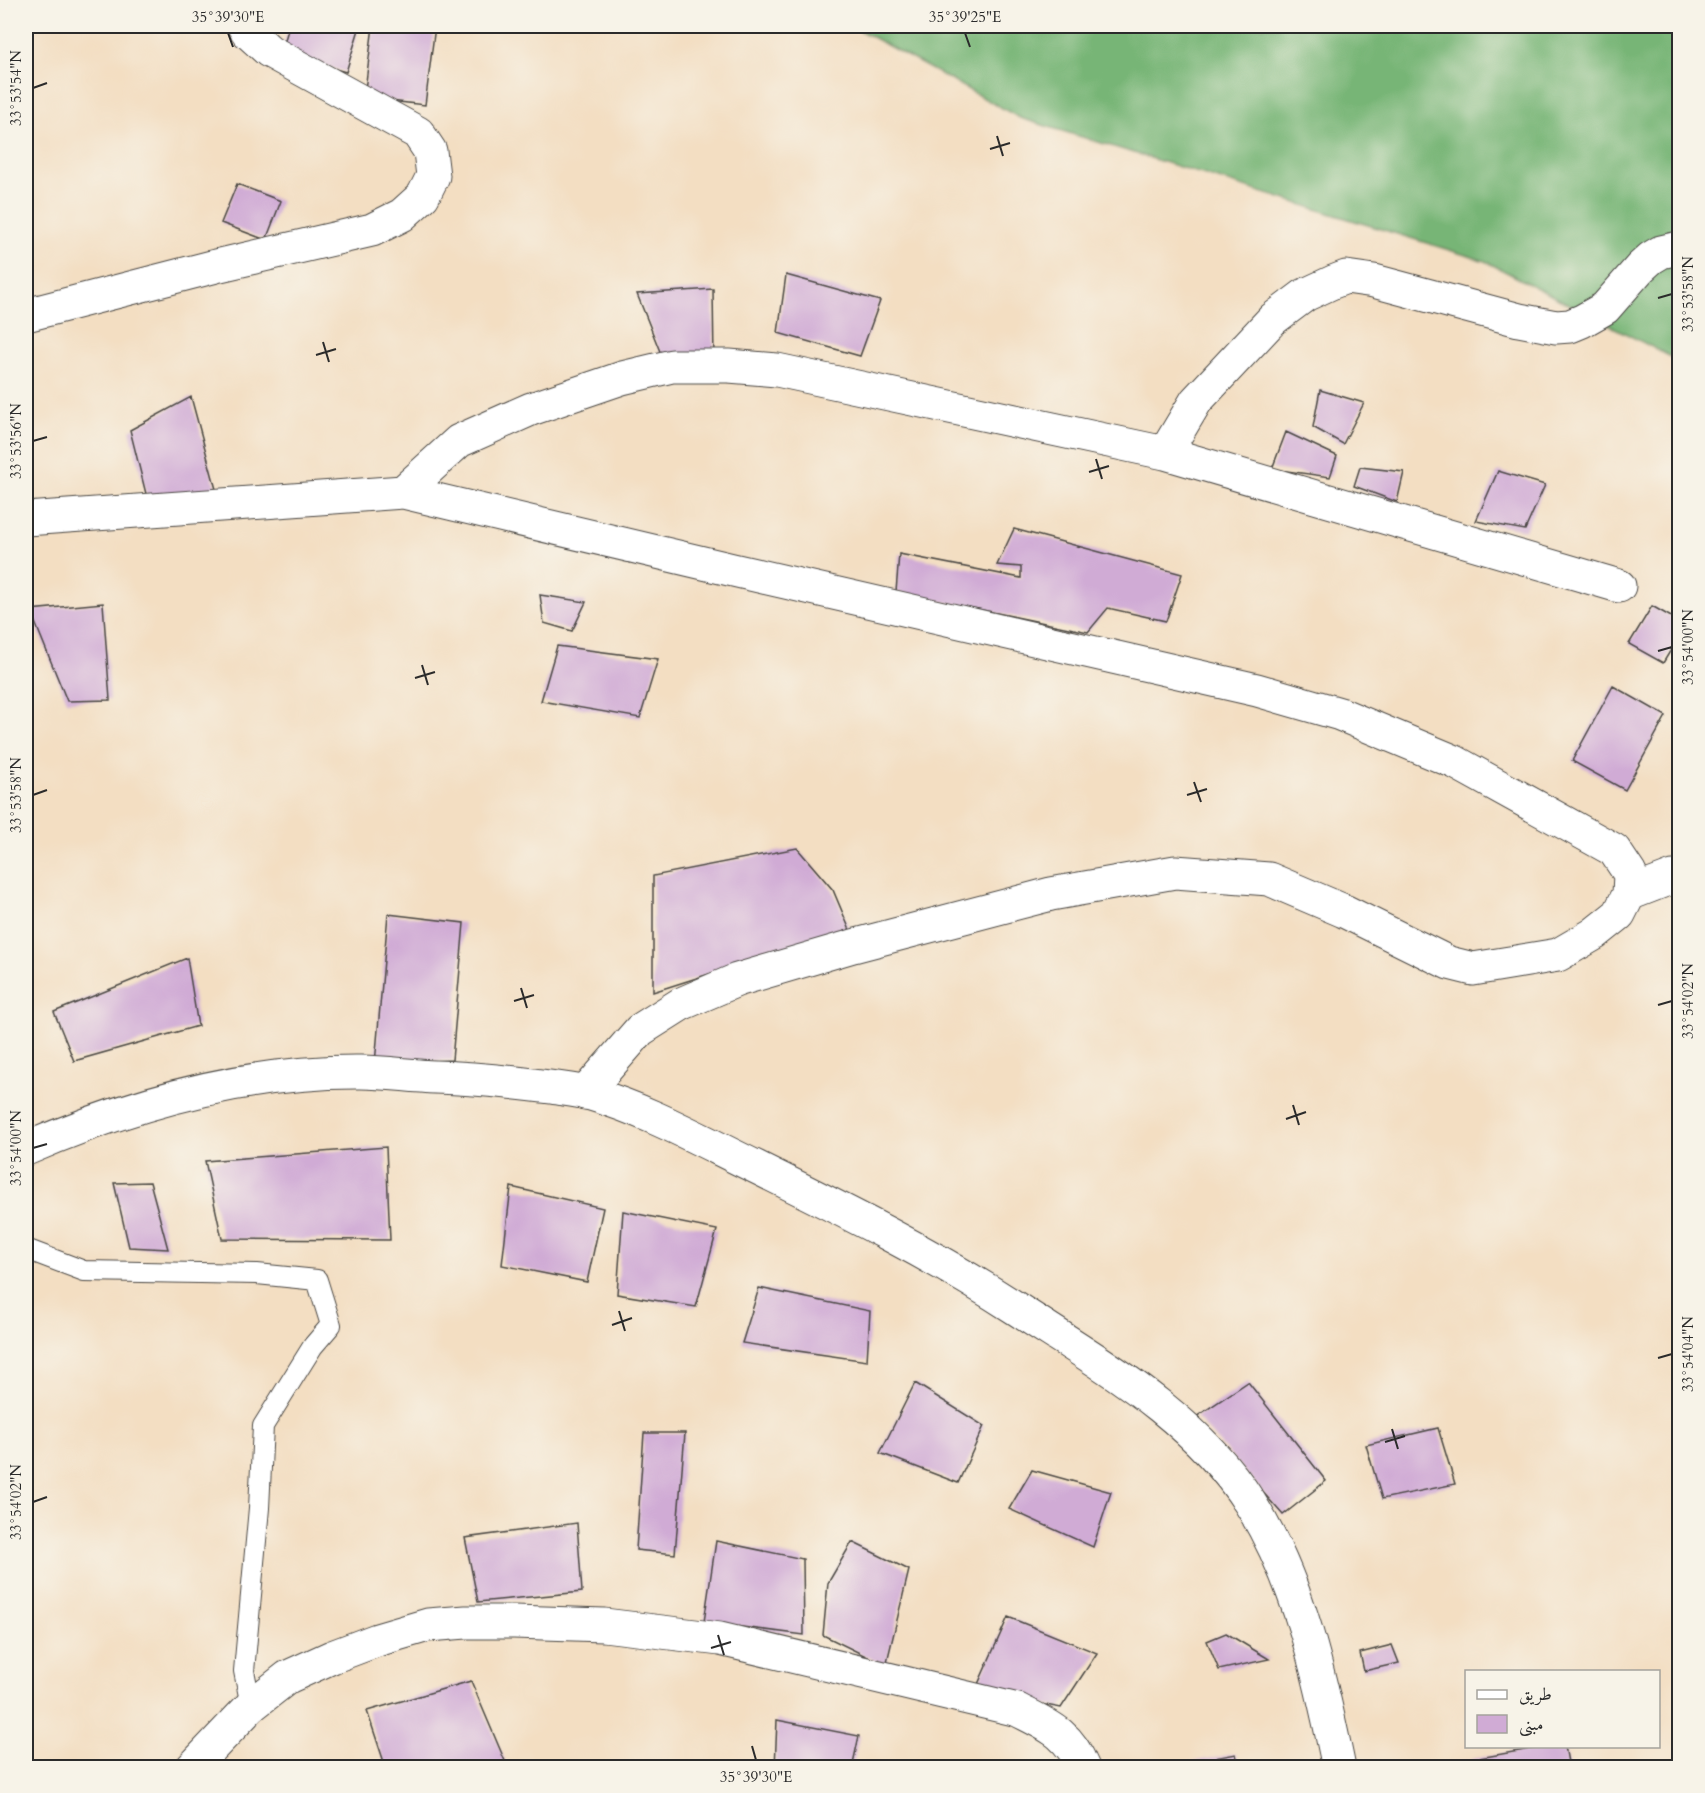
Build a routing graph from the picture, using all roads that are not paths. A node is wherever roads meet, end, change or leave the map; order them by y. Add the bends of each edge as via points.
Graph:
1 (244, 26) edge
2 (1680, 250) edge
3 (26, 315) edge
4 (1165, 453) junction
5 (403, 492) junction
6 (26, 519) edge
7 (1619, 586) dead end
8 (1680, 879) edge
9 (1629, 894) junction
10 (585, 1093) junction
11 (26, 1149) edge
12 (26, 1249) edge
13 (251, 1706) junction
14 (192, 1767) edge
15 (1083, 1767) edge
16 (1339, 1767) edge

1 - 3 street via 268,51 418,133 430,151 433,176 423,196 402,215 372,230
2 - 4 street via 1661,252 1652,258 1605,308 1570,326 1519,320 1374,281 1346,277 1333,282 1305,295 1273,319 1196,401
4 - 5 street via 777,370 672,366 622,378 531,409 459,441
4 - 7 street
5 - 6 street
5 - 9 street via 1234,685 1340,714 1455,762 1614,850 1630,874
8 - 9 street via 1673,877
9 - 10 street via 1619,914 1558,955 1473,969 1449,963 1269,879 1175,872 1051,894 737,980 681,1004 640,1030
10 - 11 street via 466,1078 361,1072 287,1076 158,1100
10 - 16 street via 631,1107 898,1239 982,1286 1154,1401 1211,1453 1248,1501 1272,1543 1312,1646
12 - 13 lane via 84,1271 257,1274 317,1280 331,1325 263,1426 244,1671
13 - 14 street
13 - 15 street via 288,1677 377,1640 429,1625 604,1625 720,1639 1018,1710 1057,1730 1077,1753

